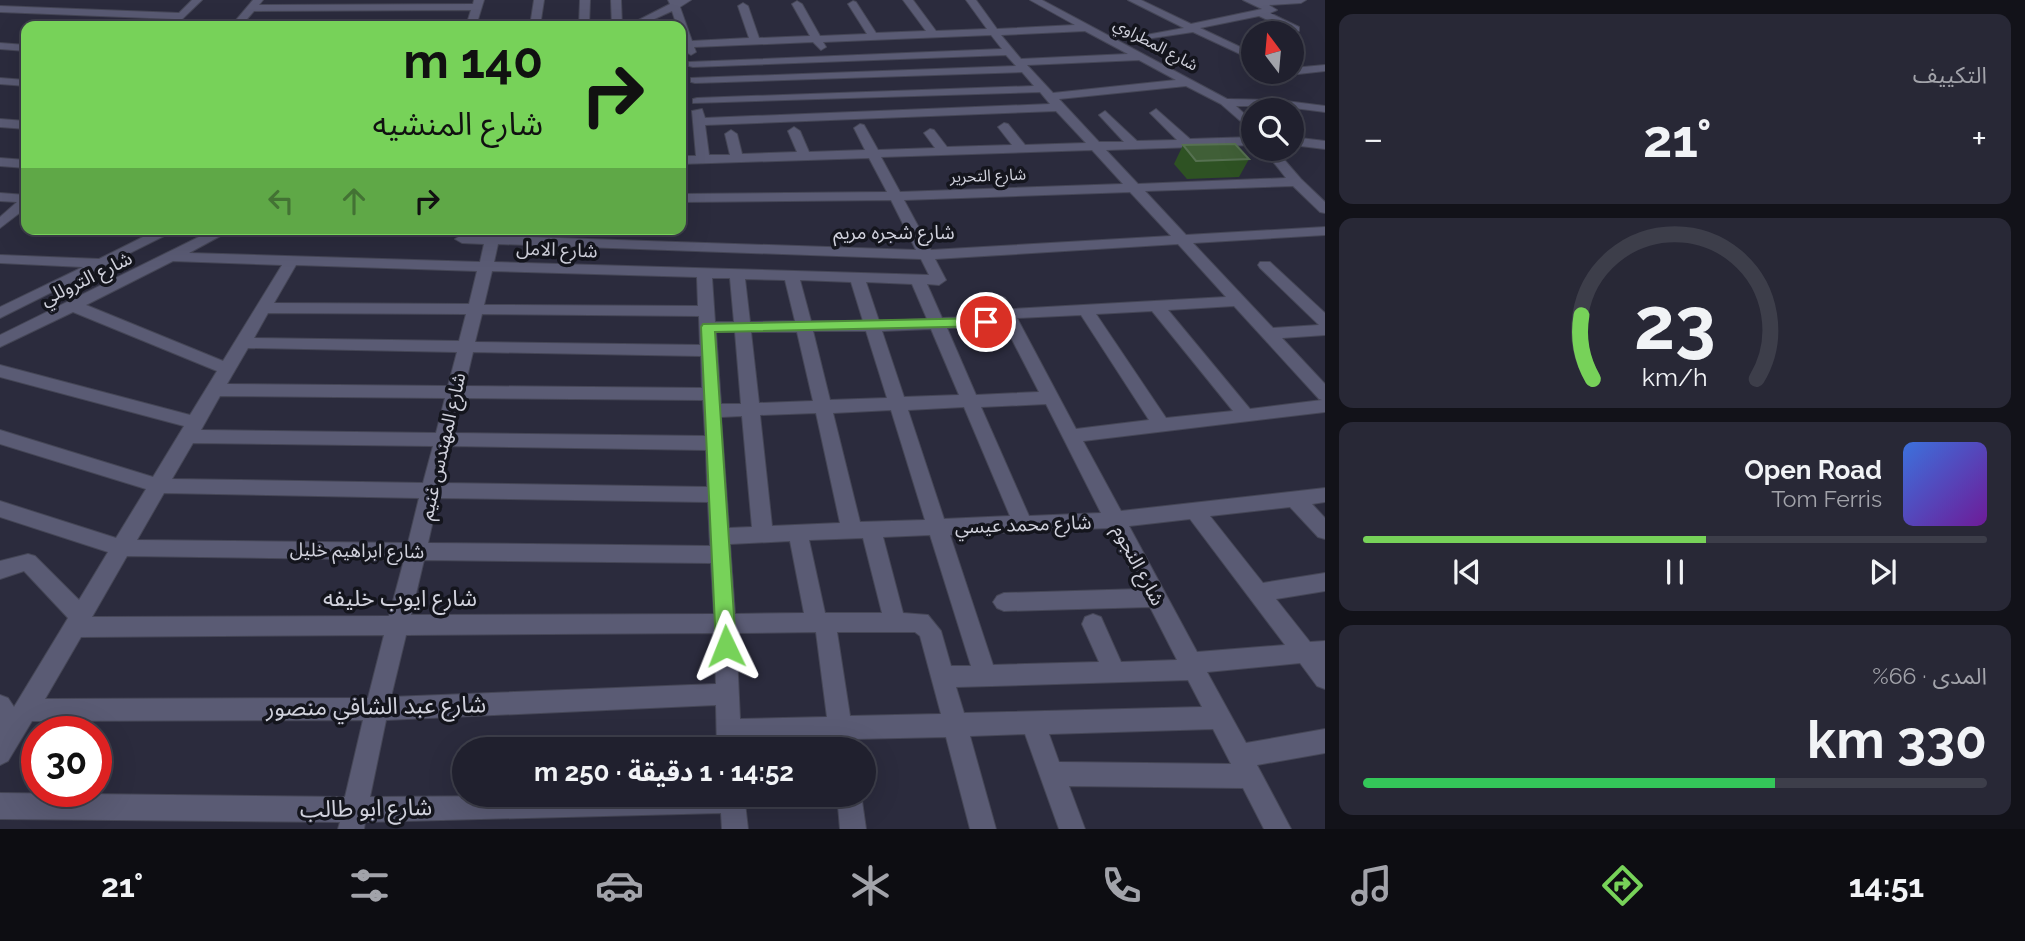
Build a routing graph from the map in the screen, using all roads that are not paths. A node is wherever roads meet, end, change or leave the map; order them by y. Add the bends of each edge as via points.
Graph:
1 (197, 0) edge
2 (539, 0) edge
3 (586, 0) edge
4 (616, 0) edge
5 (686, 0) edge
6 (908, 0) edge
7 (971, 0) edge
8 (1035, 0) edge
9 (1133, 0) edge
10 (1248, 0) edge
11 (1301, 0) edge
12 (673, 3) edge
13 (254, 4) edge
14 (477, 4) edge
15 (797, 4) dead end
16 (853, 4) dead end
17 (743, 6) dead end
18 (1261, 8) junction
19 (0, 9) edge
20 (111, 14) junction
21 (181, 16) junction
22 (101, 21) edge
23 (176, 21) edge
24 (240, 21) edge
25 (472, 21) edge
26 (536, 21) edge
27 (584, 21) edge
28 (617, 21) edge
29 (641, 21) edge
30 (678, 21) edge
31 (1282, 21) edge
32 (1088, 28) junction
33 (1192, 28) junction
34 (992, 31) junction
35 (933, 34) junction
36 (873, 36) junction
37 (1150, 37) dead end
38 (816, 38) junction
39 (755, 41) junction
40 (0, 46) edge
41 (21, 48) edge
42 (1241, 51) edge
43 (688, 53) edge
44 (905, 56) junction
45 (1143, 57) junction
46 (827, 59) junction
47 (1017, 61) junction
48 (1325, 68) edge
49 (1304, 71) edge
50 (917, 72) junction
51 (835, 75) junction
52 (0, 81) edge
53 (1190, 82) junction
54 (21, 83) edge
55 (695, 83) junction
56 (686, 85) edge
57 (932, 93) junction
58 (845, 96) junction
59 (1051, 97) junction
60 (748, 99) junction
61 (697, 101) junction
62 (1225, 102) junction
63 (1325, 109) edge
64 (945, 111) junction
65 (1156, 113) dead end
66 (1105, 115) dead end
67 (686, 116) edge
68 (1241, 117) edge
69 (699, 119) junction
70 (753, 119) junction
71 (857, 121) junction
72 (0, 123) edge
73 (21, 125) edge
74 (1004, 127) dead end
75 (794, 131) dead end
76 (930, 133) dead end
77 (731, 134) dead end
78 (1241, 141) edge
79 (1304, 142) edge
80 (1187, 143) junction
81 (1134, 145) junction
82 (1325, 145) edge
83 (1096, 146) junction
84 (1022, 149) junction
85 (944, 152) junction
86 (874, 155) junction
87 (805, 157) junction
88 (737, 159) junction
89 (686, 160) edge
90 (703, 160) junction
91 (1279, 161) edge
92 (0, 162) edge
93 (21, 164) edge
94 (1296, 182) junction
95 (1134, 187) junction
96 (895, 196) junction
97 (0, 197) edge
98 (686, 198) edge
99 (21, 199) edge
100 (21, 204) edge
101 (1325, 209) edge
102 (2, 221) edge
103 (21, 221) edge
104 (1325, 231) edge
105 (159, 235) edge
106 (215, 235) edge
107 (487, 235) edge
108 (493, 235) edge
109 (515, 235) edge
110 (462, 239) dead end
111 (1181, 239) junction
112 (926, 254) junction
113 (174, 257) junction
114 (0, 259) edge
115 (291, 261) junction
116 (104, 263) junction
117 (1265, 265) dead end
118 (484, 266) junction
119 (704, 273) junction
120 (737, 274) junction
121 (792, 276) junction
122 (857, 278) junction
123 (918, 280) junction
124 (1238, 301) junction
125 (73, 306) junction
126 (1156, 306) junction
127 (263, 309) junction
128 (474, 309) junction
129 (1086, 310) junction
130 (1005, 312) junction
131 (0, 313) edge
132 (707, 319) junction
133 (1325, 322) edge
134 (937, 325) junction
135 (873, 326) junction
136 (742, 327) junction
137 (804, 327) junction
138 (1325, 330) edge
139 (1269, 334) junction
140 (0, 342) edge
141 (242, 344) junction
142 (465, 347) junction
143 (709, 351) junction
144 (227, 369) junction
145 (0, 372) edge
146 (215, 390) junction
147 (454, 392) junction
148 (1325, 395) edge
149 (1051, 398) junction
150 (970, 401) junction
151 (712, 403) junction
152 (898, 404) junction
153 (1325, 406) edge
154 (823, 407) junction
155 (751, 410) junction
156 (1246, 415) junction
157 (1161, 425) junction
158 (191, 429) junction
159 (1071, 436) junction
160 (0, 437) edge
161 (443, 439) junction
162 (714, 443) junction
163 (158, 486) junction
164 (431, 490) junction
165 (717, 495) junction
166 (1325, 495) edge
167 (1295, 499) junction
168 (0, 509) edge
169 (1195, 511) junction
170 (1115, 520) junction
171 (1023, 524) junction
172 (938, 527) junction
173 (862, 530) junction
174 (1325, 531) edge
175 (798, 533) junction
176 (763, 534) junction
177 (720, 546) junction
178 (121, 548) junction
179 (416, 551) junction
180 (0, 570) edge
181 (1325, 582) edge
182 (1259, 593) junction
183 (1156, 598) junction
184 (1004, 602) dead end
185 (78, 621) junction
186 (820, 622) junction
187 (895, 622) junction
188 (725, 623) junction
189 (1093, 624) dead end
190 (399, 625) junction
191 (1316, 653) edge
192 (1192, 666) junction
193 (1114, 672) junction
194 (985, 675) junction
195 (942, 677) junction
196 (1325, 679) edge
197 (727, 694) junction
198 (0, 706) edge
199 (377, 709) junction
200 (1220, 718) junction
201 (20, 719) junction
202 (1033, 723) junction
203 (955, 725) junction
204 (728, 737) edge
205 (842, 737) edge
206 (851, 737) edge
207 (1325, 741) edge
208 (0, 753) edge
209 (1245, 766) junction
210 (1052, 774) junction
211 (0, 806) edge
212 (560, 807) edge
213 (733, 807) edge
214 (850, 807) edge
215 (353, 819) edge
216 (735, 829) edge
217 (853, 829) edge
218 (983, 829) edge
219 (1072, 829) edge
220 (1278, 829) edge

1 - 21 street
2 - 26 street
3 - 27 street
4 - 28 street
5 - 12 street
6 - 35 street
7 - 34 street
8 - 32 street, شارع المطراوي
9 - 33 street
10 - 18 street
11 - 18 street
12 - 29 street
12 - 30 street
13 - 14 street
13 - 24 street
14 - 25 street
15 - 38 street
16 - 36 street
17 - 39 street
18 - 31 street
18 - 33 street
19 - 20 street
20 - 21 street
20 - 22 street
21 - 23 street
32 - 34 street
32 - 45 street, شارع المطراوي
33 - 37 street
33 - 42 street
34 - 35 street
34 - 47 street
35 - 36 street
36 - 38 street
38 - 39 street
38 - 46 street
39 - 43 street
40 - 41 street
43 - 46 street
43 - 55 street
44 - 46 street
44 - 47 street
44 - 50 street
45 - 47 street
45 - 53 street, شارع المطراوي
46 - 51 street
47 - 50 street
47 - 59 street
48 - 49 street
50 - 51 street
50 - 57 street
51 - 55 street
51 - 58 street
52 - 54 street
53 - 59 street
53 - 62 street, شارع المطراوي
55 - 56 street
55 - 61 street
57 - 58 street
57 - 59 street
57 - 64 street
58 - 60 street
58 - 71 street
59 - 64 street
59 - 83 street
60 - 61 street
60 - 70 street
61 - 69 street
62 - 63 street
62 - 68 street, شارع المطراوي
64 - 71 street
65 - 80 street
66 - 81 street
67 - 69 street
69 - 70 street
69 - 90 street
70 - 71 street
71 - 86 street
72 - 73 street
74 - 84 street
75 - 87 street
76 - 85 street
77 - 88 street
78 - 80 street
79 - 82 street
80 - 81 street
81 - 83 street
83 - 84 street
83 - 95 street
84 - 85 street
85 - 86 street
86 - 87 street
86 - 96 street
87 - 88 street
88 - 90 street
89 - 90 street
91 - 94 street
92 - 93 street
94 - 95 street, شارع التحرير
94 - 101 street
95 - 96 street, شارع التحرير
95 - 111 street
96 - 98 street, شارع التحرير
96 - 112 street
97 - 99 street
100 - 102 street
102 - 103 street
104 - 111 street, شارع شجره مريم
105 - 116 street, شارع التروللي
106 - 113 street, شارع التروللي
107 - 110 street, شارع شجره مريم
108 - 118 street, شارع المهندس غنيم
109 - 112 street, شارع شجره مريم
111 - 112 street, شارع شجره مريم
111 - 124 street
112 - 123 street, شارع الامل via 939,280
113 - 115 street, شارع الامل
113 - 125 street, شارع التروللي
114 - 116 street
115 - 118 street, شارع الامل
115 - 127 street
116 - 131 street, شارع التروللي
117 - 133 street
118 - 119 street, شارع الامل
118 - 128 street, شارع المهندس غنيم
119 - 120 street, شارع الامل
119 - 132 street
120 - 121 street, شارع الامل
120 - 136 street
121 - 122 street, شارع الامل
121 - 137 street
122 - 123 street, شارع الامل
122 - 135 street
123 - 134 street
124 - 126 street
124 - 139 street
125 - 140 street, شارع التروللي
125 - 144 street
126 - 129 street
126 - 156 street
127 - 128 street
127 - 141 street
128 - 132 street
128 - 142 street, شارع المهندس غنيم
129 - 130 street
129 - 157 street
130 - 134 street
130 - 149 street, شارع النجوم
132 - 136 street
132 - 143 street
134 - 135 street
134 - 150 street
135 - 137 street
135 - 152 street
136 - 137 street
136 - 155 street
137 - 154 street
138 - 139 street
139 - 148 street
141 - 142 street
141 - 144 street
142 - 143 street
142 - 147 street, شارع المهندس غنيم
143 - 151 street
144 - 146 street
145 - 158 street
146 - 147 street
146 - 158 street
147 - 151 street
147 - 161 street, شارع المهندس غنيم
149 - 150 street
149 - 159 street, شارع النجوم
150 - 152 street
150 - 171 street
151 - 155 street
151 - 162 street
152 - 154 street
152 - 172 street
153 - 156 street
154 - 155 street
154 - 173 street
155 - 176 street
156 - 157 street
157 - 159 street
158 - 161 street
158 - 163 street
159 - 170 street, شارع النجوم
160 - 163 street
161 - 162 street
161 - 164 street, شارع المهندس غنيم
162 - 165 street
163 - 164 street
163 - 178 street
164 - 165 street
164 - 179 street, شارع المهندس غنيم
165 - 177 street
166 - 167 street, شارع محمد عيسي
167 - 169 street, شارع محمد عيسي
167 - 174 street
168 - 178 street, شارع ابراهيم خليل
169 - 170 street, شارع محمد عيسي
169 - 182 street
170 - 171 street, شارع محمد عيسي
170 - 183 street, شارع النجوم
171 - 172 street, شارع محمد عيسي
172 - 173 street, شارع محمد عيسي
172 - 194 street
173 - 175 street, شارع محمد عيسي
173 - 187 street
175 - 176 street, شارع محمد عيسي
175 - 186 street
176 - 177 street, شارع محمد عيسي
177 - 179 street, شارع ابراهيم خليل
177 - 188 street
178 - 179 street, شارع ابراهيم خليل
178 - 185 street
179 - 190 street, شارع المهندس غنيم
180 - 185 street via 28,562
181 - 182 street
182 - 191 street
183 - 184 street
183 - 192 street, شارع النجوم
185 - 190 street, شارع ايوب خليفه
185 - 201 street
186 - 187 street, شارع ايوب خليفه
186 - 188 street, شارع ايوب خليفه
186 - 205 street
187 - 195 street, شارع ايوب خليفه via 920,622 930,631
188 - 190 street, شارع ايوب خليفه
188 - 197 street
189 - 193 street
190 - 199 street, شارع المهندس غنيم
191 - 192 street
191 - 196 street
192 - 193 street
192 - 200 street, شارع النجوم
193 - 194 street
194 - 195 street
195 - 203 street
197 - 199 street, شارع عبد الشافي منصور
197 - 204 street
198 - 201 street
199 - 201 street, شارع عبد الشافي منصور
199 - 215 street, شارع المهندس غنيم
200 - 202 street
200 - 209 street, شارع النجوم
201 - 208 street
202 - 203 street
202 - 210 street
203 - 206 street
203 - 218 street
207 - 209 street
209 - 210 street
209 - 220 street, شارع النجوم
210 - 219 street
211 - 215 street, شارع ابو طالب
212 - 215 street, شارع ابو طالب
213 - 216 street
214 - 217 street

